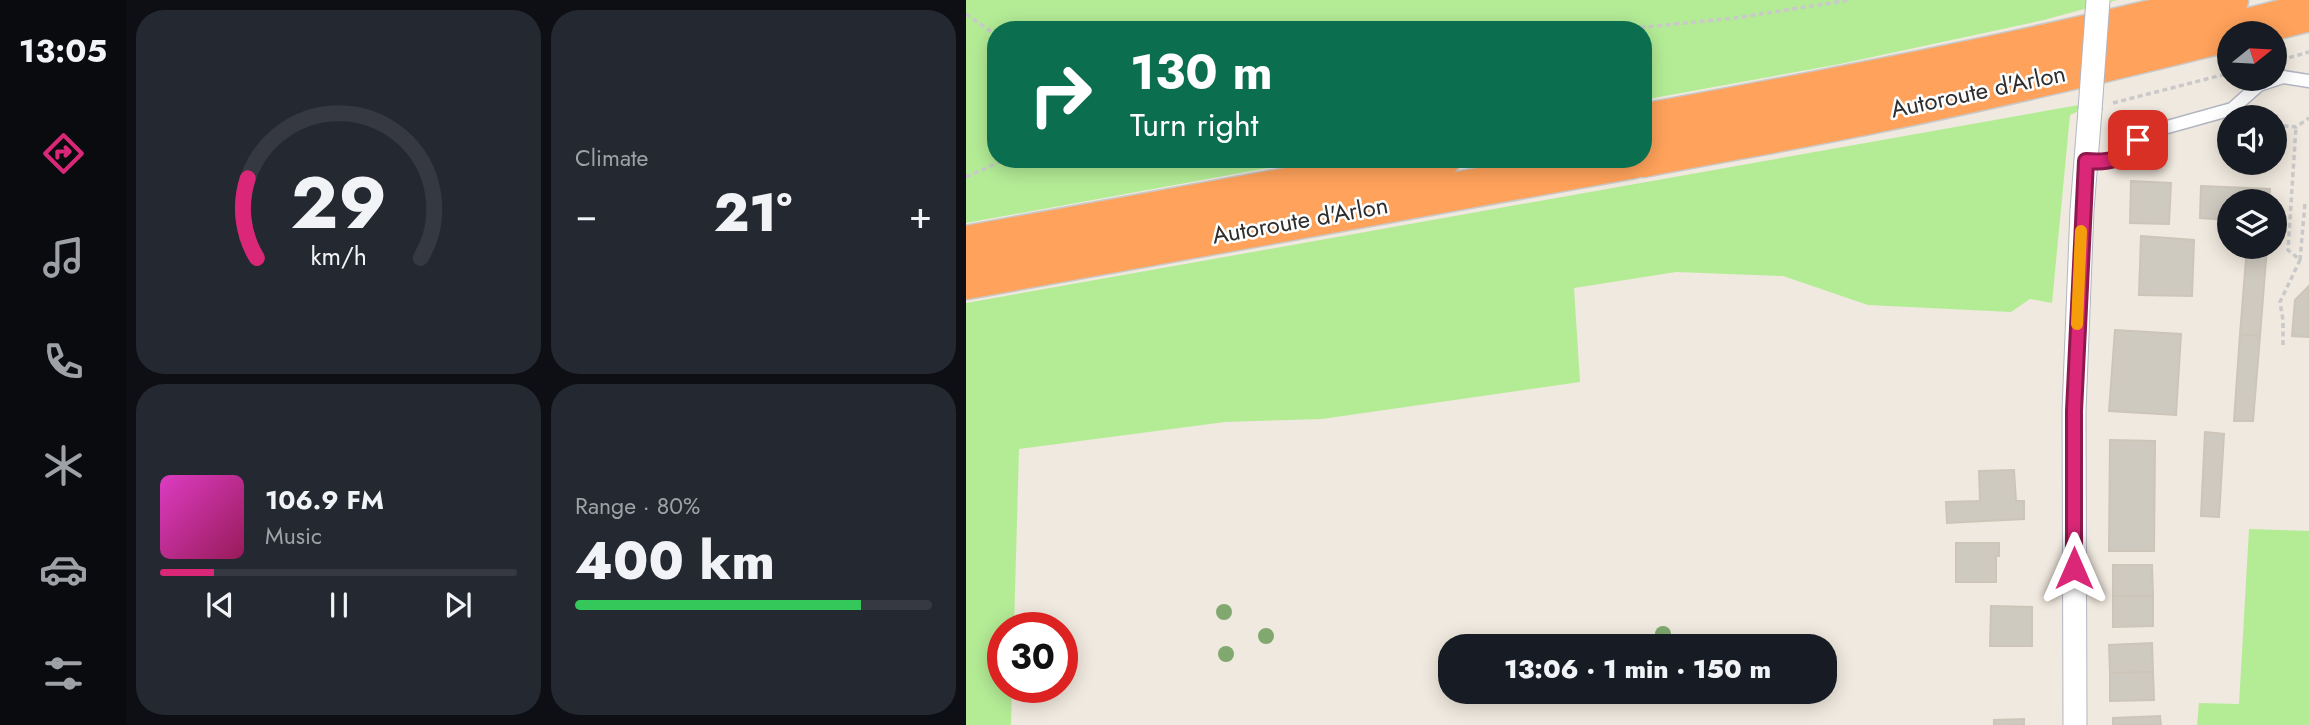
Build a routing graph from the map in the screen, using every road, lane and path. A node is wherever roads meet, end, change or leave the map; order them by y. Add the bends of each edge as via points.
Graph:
1 (1850, 0) edge
2 (2098, 0) edge
3 (2229, 0) edge
4 (2309, 12) edge
5 (966, 14) edge
6 (1652, 26) edge
7 (987, 29) edge
8 (2309, 52) edge
9 (2287, 58) edge
10 (2217, 76) edge
11 (2309, 81) edge
12 (2090, 110) junction
13 (2309, 118) edge
14 (1652, 121) edge
15 (2287, 126) edge
16 (2296, 127) junction
17 (1652, 156) edge
18 (2086, 161) junction
19 (987, 168) edge
20 (1391, 168) edge
21 (1584, 168) edge
22 (966, 177) edge
23 (2305, 203) dead end
24 (966, 245) edge
25 (2300, 260) junction
26 (966, 280) edge
27 (2283, 345) dead end
28 (2075, 725) edge

1 - 6 path
2 - 12 street, bridge
3 - 14 highway, Autoroute d'Arlon via 1847,86
4 - 17 highway, Autoroute d'Arlon via 2014,84
5 - 7 path
8 - 9 path
10 - 12 path
11 - 18 lane via 2283,78 2259,85 2232,109 2153,131 2108,162
12 - 18 street
13 - 16 path
15 - 16 path
16 - 25 path via 2288,250
18 - 28 street via 2074,411
19 - 22 path
20 - 24 highway, Autoroute d'Arlon
21 - 26 highway, Autoroute d'Arlon
23 - 25 path
25 - 27 path via 2280,302

